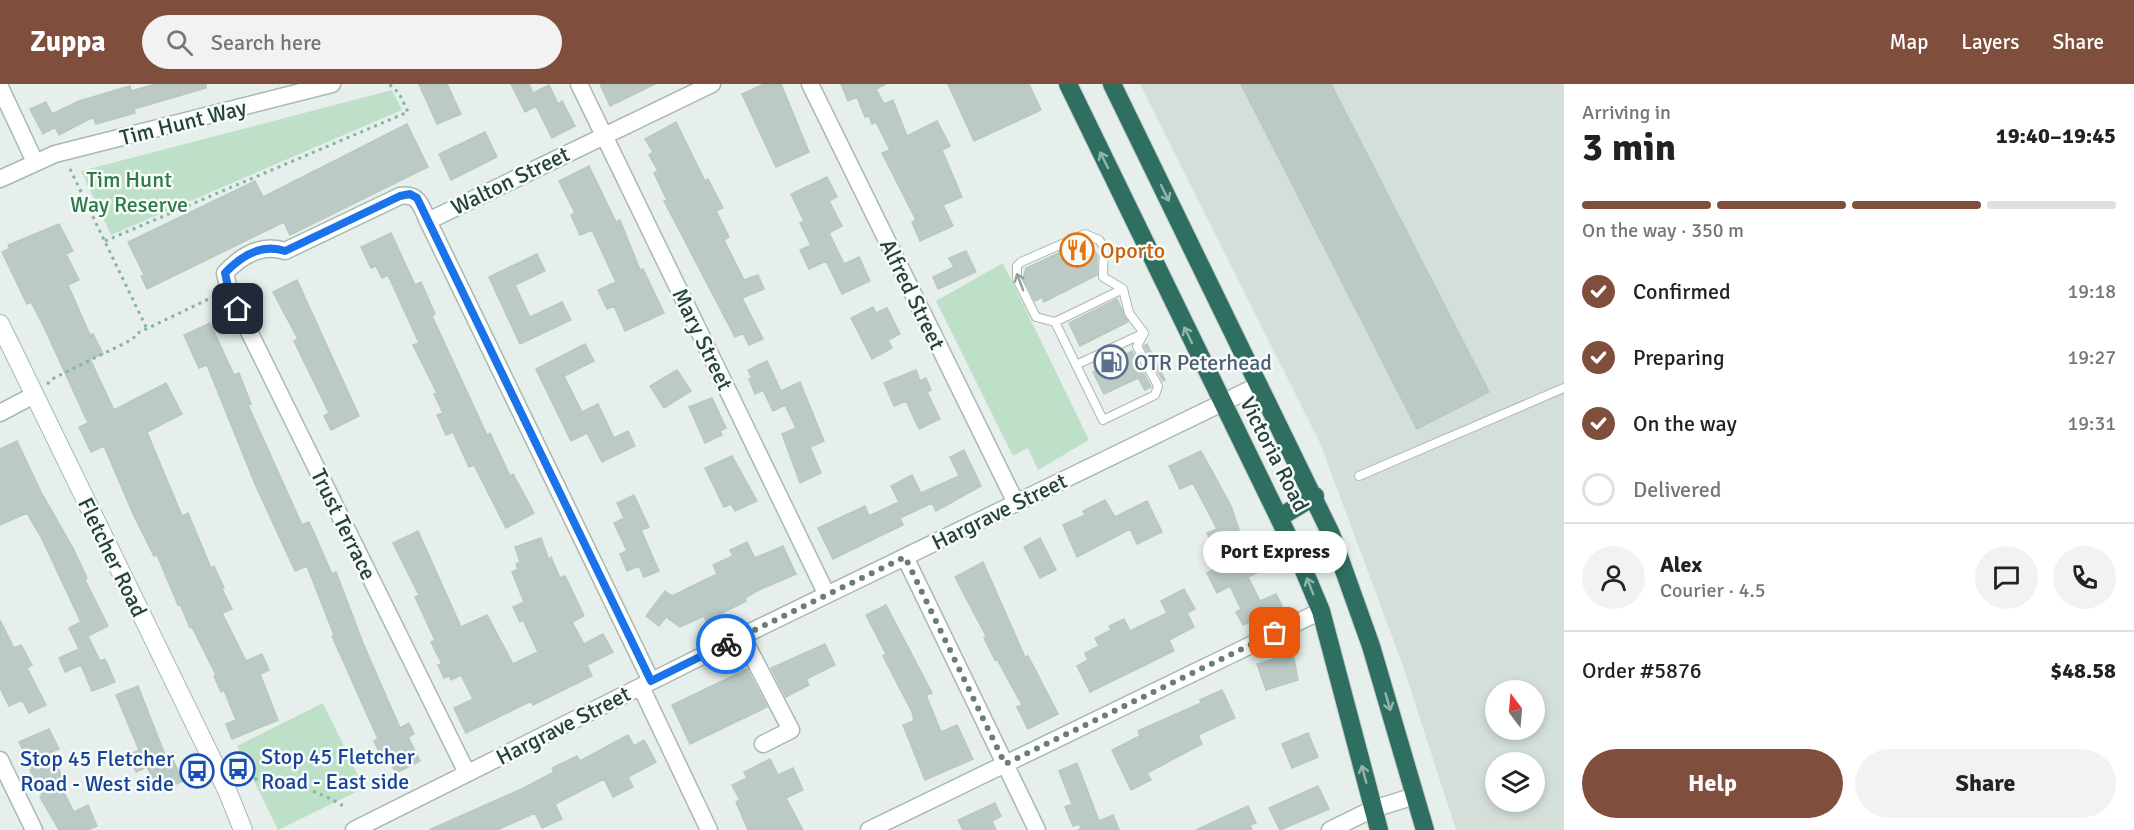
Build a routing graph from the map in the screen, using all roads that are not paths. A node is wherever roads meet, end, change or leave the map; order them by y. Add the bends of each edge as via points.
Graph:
1 (332, 84) edge
2 (579, 84) edge
3 (712, 84) edge
4 (810, 84) edge
5 (1068, 84) edge
6 (1112, 84) edge
7 (0, 87) edge
8 (604, 134) junction
9 (35, 162) junction
10 (0, 179) edge
11 (428, 221) junction
12 (225, 273) joint
13 (1123, 288) junction
14 (1055, 322) junction
15 (0, 324) edge
16 (1144, 333) junction
17 (1076, 365) junction
18 (1258, 386) junction
19 (1564, 388) edge
20 (34, 395) junction
21 (1222, 404) junction
22 (0, 413) edge
23 (1359, 476) dead end
24 (1315, 496) junction
25 (1016, 503) junction
26 (1281, 516) junction
27 (905, 557) junction
28 (827, 595) junction
29 (1321, 611) junction
30 (742, 636) junction
31 (646, 684) junction
32 (763, 744) dead end
33 (0, 760) edge
34 (1005, 764) junction
35 (467, 773) junction
36 (227, 790) junction
37 (1415, 795) junction
38 (1373, 809) junction
39 (34, 830) edge
40 (243, 830) edge
41 (256, 830) edge
42 (354, 830) edge
43 (709, 830) edge
44 (869, 830) edge
45 (1037, 830) edge
46 (1330, 830) edge
47 (1379, 830) edge
48 (1425, 830) edge

1 - 9 street, Tim Hunt Way
2 - 8 street, Mary Street
3 - 8 street, Walton Street
4 - 25 street, Alfred Street
21 -> 5 highway, Victoria Road
6 -> 18 highway, Victoria Road
7 - 9 street
8 - 11 street, Walton Street
8 - 28 street, Mary Street
9 - 10 street, Tim Hunt Way
11 - 12 street, Walton Street via 417,198 410,194 400,196 285,251 272,247 241,256
11 - 31 street
12 - 35 street, Trust Terrace via 229,291
13 - 14 lane
14 -> 13 lane via 1036,317 1017,279 1021,262 1085,234 1094,236 1104,247 1103,277
13 - 16 lane via 1129,313
14 - 17 lane
15 - 20 street, Fletcher Road
16 - 17 lane
16 - 17 lane via 1137,346 1158,386 1155,395 1103,420
18 - 21 street, Hargrave Street
18 - 24 highway, Victoria Road
19 - 23 lane
20 - 22 street
20 - 36 street, Fletcher Road
21 - 25 street, Hargrave Street
21 - 26 highway, Victoria Road
24 - 26 highway
24 -> 37 highway, Victoria Road via 1371,646
25 - 27 street, Hargrave Street
29 -> 26 highway, Victoria Road
27 - 28 street, Hargrave Street
27 - 34 street
28 - 30 street, Hargrave Street
29 - 34 street
38 -> 29 highway, Victoria Road
30 - 31 street, Hargrave Street
30 - 32 street via 791,730
31 - 35 street, Hargrave Street
31 - 43 street
33 - 39 street
34 - 44 street
34 - 45 street
35 - 42 street, Hargrave Street
36 - 40 street, Fletcher Road
36 - 41 street, Fletcher Road
37 - 38 street
37 - 48 highway
38 - 46 street
38 - 47 highway, Victoria Road

